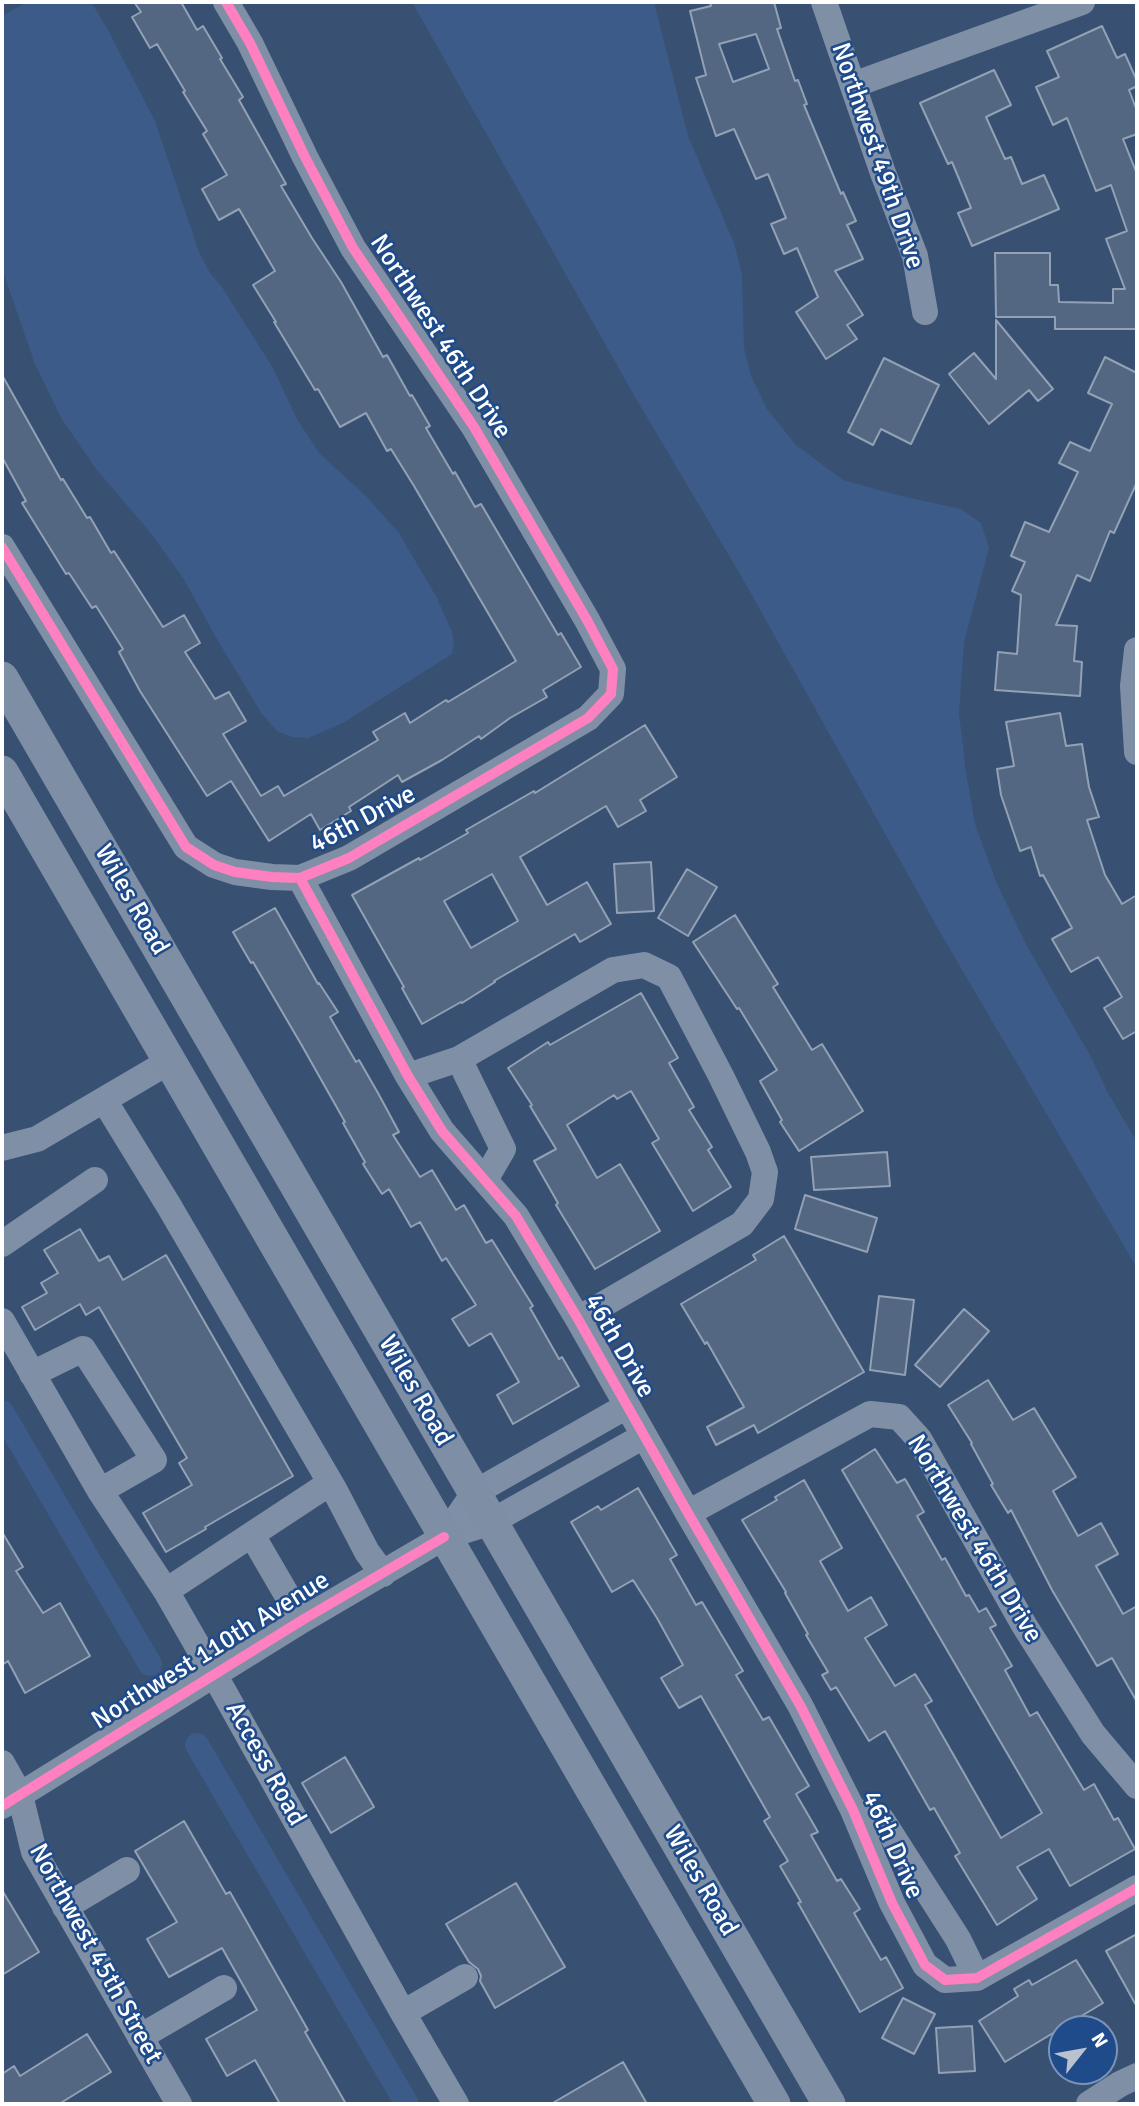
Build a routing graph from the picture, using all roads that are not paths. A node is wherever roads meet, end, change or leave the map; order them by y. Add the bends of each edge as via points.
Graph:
1 (226, 2) edge
2 (824, 2) edge
3 (1082, 2) edge
4 (853, 85) junction
5 (925, 312) dead end
6 (2, 547) edge
7 (1137, 650) edge
8 (2, 678) edge
9 (611, 694) joint
10 (1137, 752) edge
11 (2, 772) edge
12 (300, 878) junction
13 (459, 1059) junction
14 (170, 1061) junction
15 (408, 1076) junction
16 (240, 1088) junction
17 (104, 1100) junction
18 (2, 1148) edge
19 (95, 1180) dead end
20 (485, 1180) junction
21 (2, 1244) edge
22 (578, 1319) junction
23 (2, 1321) edge
24 (32, 1374) junction
25 (627, 1406) junction
26 (644, 1436) junction
27 (330, 1483) junction
28 (100, 1491) junction
29 (474, 1493) junction
30 (688, 1513) junction
31 (491, 1522) junction
32 (252, 1535) junction
33 (444, 1537) junction
34 (383, 1574) junction
35 (166, 1591) junction
36 (303, 1619) junction
37 (213, 1675) junction
38 (2, 1763) edge
39 (1137, 1786) edge
40 (11, 1801) edge
41 (853, 1810) junction
42 (127, 1870) dead end
43 (1137, 1888) edge
44 (65, 1907) junction
45 (465, 1977) dead end
46 (977, 1978) junction
47 (224, 1988) dead end
48 (403, 2013) junction
49 (140, 2037) junction
50 (1137, 2076) edge
51 (173, 2102) edge
52 (456, 2104) edge
53 (774, 2104) edge
54 (829, 2104) edge
55 (1089, 2104) edge

1 - 9 street, Northwest 46th Drive via 353,248 474,428 587,620 613,669
2 - 4 street, Northwest 49th Drive
3 - 4 street
4 - 5 street, Northwest 49th Drive via 915,256
6 - 12 street via 186,847 235,872
7 - 10 street via 1133,686
8 - 16 main road, Wiles Road
9 - 12 street, 46th Drive via 588,719 349,858
11 - 14 main road, Wiles Road
12 - 15 street, 46th Drive
13 - 15 street, 46th Drive
13 - 20 street via 503,1149
13 - 22 street, 46th Drive via 613,970 644,965 669,977 758,1152 765,1172 761,1199 742,1224
14 - 16 main road via 209,1070
14 - 17 street
14 - 33 main road, Wiles Road
15 - 20 street, 46th Drive via 442,1131
16 - 29 main road, Wiles Road
17 - 18 street via 37,1139
17 - 27 street
19 - 21 street
20 - 22 street, 46th Drive via 516,1216
22 - 25 street, 46th Drive
23 - 24 street, Access Road
24 - 28 street, Access Road
24 - 28 street via 83,1349 153,1460
25 - 26 street, 46th Drive
25 - 29 street
26 - 30 street, 46th Drive
26 - 31 street
27 - 32 street
27 - 34 street
28 - 35 street, Access Road
29 - 31 main road, Wiles Road
29 - 33 street, Northwest 110th Avenue
30 - 39 street, Northwest 46th Drive via 870,1414 899,1416 919,1438 1024,1625 1093,1734
30 - 41 street, 46th Drive via 800,1705
31 - 33 street, Northwest 110th Avenue
31 - 54 main road, Wiles Road
32 - 35 street
32 - 36 street
33 - 34 street, Northwest 110th Avenue
33 - 53 main road, Wiles Road
34 - 36 street, Northwest 110th Avenue
35 - 37 street, Access Road
36 - 37 street, Northwest 110th Avenue
37 - 40 street, Northwest 110th Avenue
37 - 48 street, Access Road
38 - 40 street, Northwest 45th Street
40 - 44 street, Northwest 45th Street
41 - 46 street, 46th Drive via 883,1820
41 - 46 street, 46th Drive via 892,1903 925,1965 945,1980
42 - 44 street
43 - 46 street, 46th Drive
44 - 49 street, Northwest 45th Street
45 - 48 street
47 - 49 street
48 - 52 street, Access Road
49 - 51 street, Northwest 45th Street
50 - 55 street

